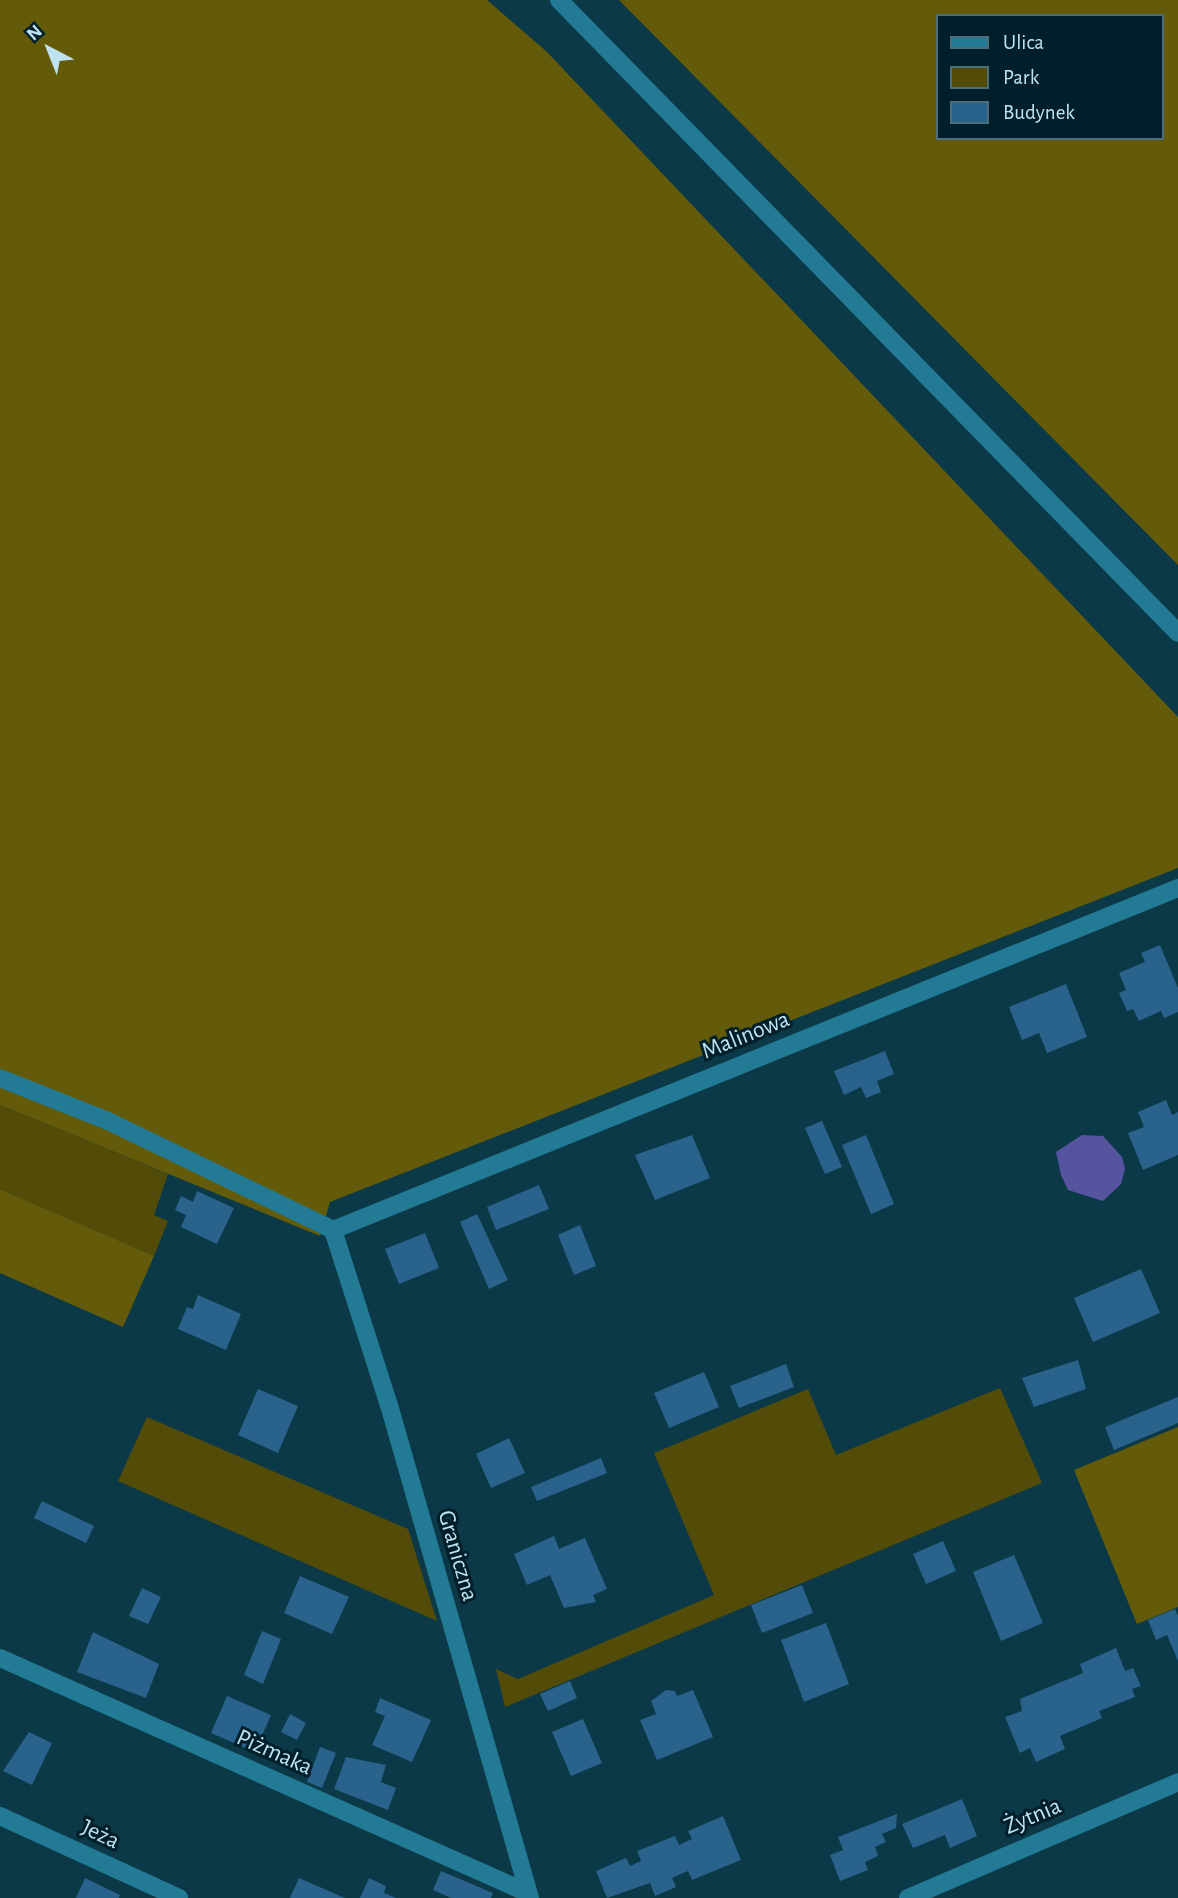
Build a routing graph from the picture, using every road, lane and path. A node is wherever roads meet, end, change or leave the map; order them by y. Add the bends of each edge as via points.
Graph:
1 (559, 0) edge
2 (1178, 634) edge
3 (1178, 888) edge
4 (0, 1078) edge
5 (333, 1230) junction
6 (0, 1658) edge
7 (1178, 1782) edge
8 (0, 1816) edge
9 (529, 1895) edge
10 (179, 1898) edge
11 (908, 1898) edge

1 - 2 street
3 - 5 street, Malinowa
4 - 5 street via 108,1121
5 - 9 street, Graniczna
6 - 9 street, Piżmaka
7 - 11 street, Żytnia
8 - 10 street, Jeża

